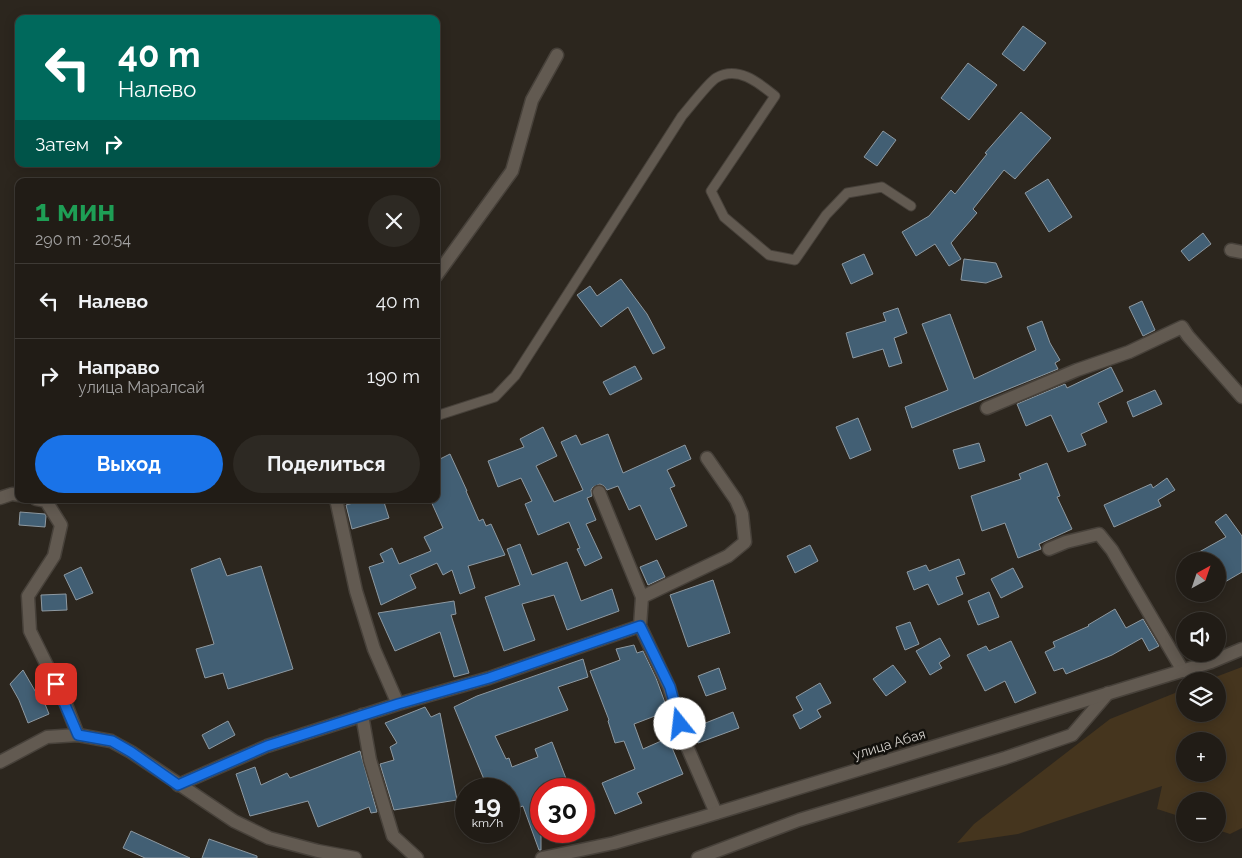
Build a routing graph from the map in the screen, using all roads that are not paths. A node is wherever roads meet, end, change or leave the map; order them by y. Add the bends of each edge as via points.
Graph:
1 (557, 55) dead end
2 (912, 206) dead end
3 (440, 270) edge
4 (1242, 396) edge
5 (987, 408) dead end
6 (440, 415) edge
7 (707, 458) dead end
8 (600, 492) dead end
9 (15, 495) edge
10 (0, 498) edge
11 (47, 503) edge
12 (337, 503) edge
13 (1048, 549) dead end
14 (642, 597) junction
15 (640, 626) junction
16 (1242, 649) edge
17 (1183, 671) junction
18 (1108, 693) junction
19 (398, 704) junction
20 (362, 715) junction
21 (78, 735) junction
22 (0, 762) edge
23 (178, 785) junction
24 (716, 813) junction
25 (355, 858) edge
26 (417, 858) edge
27 (542, 858) edge
28 (698, 858) edge

1 - 3 street via 532,100 512,171
2 - 6 lane via 882,187 847,193 826,215 795,260 769,255 724,217 711,191 775,96 756,80 735,72 716,78 682,116 515,376 495,397
4 - 5 street via 1182,327 1129,352
7 - 14 street via 736,500 742,514 745,542 728,556
8 - 14 street
9 - 10 street
11 - 21 street via 61,525 54,556 28,596 30,631
12 - 19 street via 356,591 374,649
13 - 17 street via 1099,534 1112,550
14 - 15 street
15 - 19 street via 489,678
15 - 24 street via 670,687 685,742
16 - 17 street, улица Абая
17 - 18 street, улица Абая
18 - 24 street, улица Абая
18 - 28 street via 1072,735 798,820
19 - 20 street
20 - 23 street via 267,746
20 - 26 street via 370,760 393,836
21 - 22 street via 47,737
21 - 23 street via 112,741
23 - 25 street via 234,821 269,838
24 - 27 street, улица Абая via 614,843

